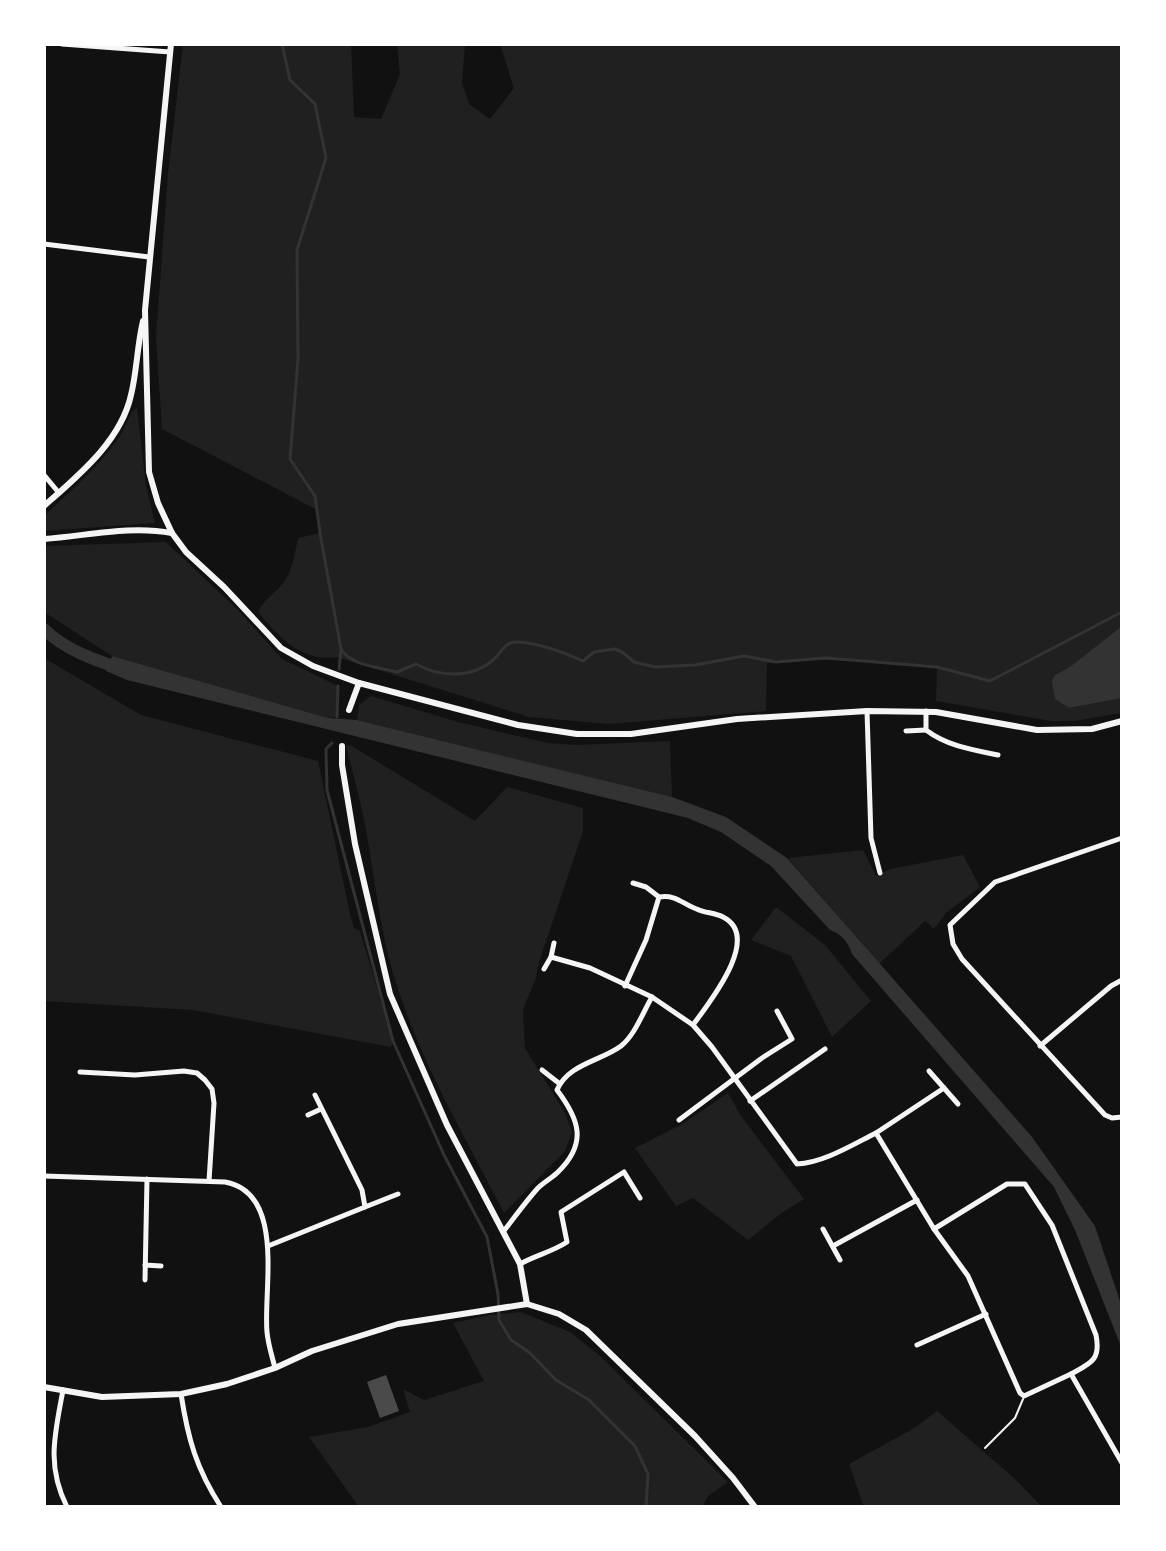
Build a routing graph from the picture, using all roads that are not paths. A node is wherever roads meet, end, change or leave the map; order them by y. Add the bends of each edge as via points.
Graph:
1 (62, 44) edge
2 (170, 48) edge
3 (44, 244) edge
4 (149, 257) junction
5 (145, 310) junction
6 (44, 475) edge
7 (59, 493) junction
8 (44, 506) edge
9 (172, 533) junction
10 (44, 539) edge
11 (359, 683) junction
12 (349, 710) dead end
13 (867, 711) junction
14 (926, 711) junction
15 (1122, 721) edge
16 (926, 730) junction
17 (906, 731) dead end
18 (342, 746) dead end
19 (998, 755) dead end
20 (1122, 838) edge
21 (880, 873) dead end
22 (633, 883) dead end
23 (659, 897) junction
24 (554, 943) dead end
25 (551, 957) junction
26 (544, 969) dead end
27 (1122, 980) edge
28 (625, 986) junction
29 (652, 997) junction
30 (777, 1011) dead end
31 (693, 1025) junction
32 (1040, 1046) junction
33 (825, 1049) dead end
34 (542, 1070) dead end
35 (929, 1071) dead end
36 (80, 1072) dead end
37 (733, 1079) junction
38 (560, 1084) junction
39 (944, 1088) junction
40 (315, 1095) dead end
41 (750, 1101) junction
42 (958, 1104) dead end
43 (321, 1109) junction
44 (308, 1115) dead end
45 (1122, 1117) edge
46 (679, 1120) dead end
47 (876, 1133) junction
48 (44, 1176) edge
49 (147, 1179) junction
50 (209, 1181) junction
51 (398, 1194) dead end
52 (640, 1198) dead end
53 (917, 1200) junction
54 (365, 1207) junction
55 (823, 1229) dead end
56 (934, 1229) junction
57 (503, 1232) junction
58 (268, 1246) junction
59 (833, 1246) junction
60 (840, 1260) dead end
61 (520, 1264) junction
62 (145, 1265) junction
63 (161, 1266) dead end
64 (145, 1280) dead end
65 (527, 1304) junction
66 (986, 1314) junction
67 (917, 1345) dead end
68 (275, 1368) junction
69 (1071, 1374) junction
70 (44, 1387) edge
71 (63, 1390) junction
72 (181, 1394) junction
73 (1024, 1396) junction
74 (985, 1448) dead end
75 (1122, 1463) edge
76 (67, 1507) edge
77 (221, 1507) edge
78 (755, 1507) edge

1 - 2 street
2 - 4 street
3 - 4 street
4 - 5 street
5 - 7 street via 131,397 120,424
5 - 9 street via 149,472
6 - 7 street
7 - 8 street
9 - 10 street via 119,530
9 - 11 street via 281,648
11 - 12 street
11 - 13 street via 518,725 577,734 631,734 737,719
13 - 14 street
13 - 21 street via 871,838
14 - 15 street via 1037,730 1092,729
14 - 16 street
16 - 17 street
16 - 19 street via 963,748
18 - 57 street via 355,844 390,994 447,1125
20 - 32 street via 995,882 950,925 962,959
22 - 23 street
23 - 28 street
23 - 31 street via 677,897 692,908 723,916 738,941 718,992
24 - 25 street
25 - 26 street
25 - 28 street
27 - 32 street
28 - 29 street
29 - 31 street
29 - 38 street via 620,1047 587,1062
30 - 37 street via 792,1039
31 - 37 street
32 - 45 street via 1105,1115
33 - 41 street
34 - 38 street
35 - 39 street
36 - 50 street via 197,1073 212,1089 214,1103
37 - 41 street
37 - 46 street
38 - 57 street via 557,1090 578,1128 577,1143 566,1163
39 - 42 street
39 - 47 street
40 - 43 street
41 - 47 street via 797,1164
43 - 44 street
43 - 54 street via 362,1190
47 - 53 street
48 - 49 street
49 - 50 street
49 - 62 street
50 - 58 street via 233,1183 249,1195 263,1218
51 - 54 street
52 - 61 street via 624,1172 561,1212 567,1242
53 - 56 street
53 - 59 street
54 - 58 street
55 - 59 street
56 - 66 street via 968,1276
56 - 69 street via 1007,1184 1025,1184 1052,1225 1096,1335 1096,1356
57 - 61 street
58 - 68 street via 267,1333
59 - 60 street
61 - 65 street
62 - 63 street
62 - 64 street
65 - 68 street via 383,1328
65 - 78 street via 586,1330 695,1436
66 - 67 street
66 - 73 street
68 - 72 street
69 - 73 street
69 - 75 street
70 - 71 street
71 - 72 street via 102,1397
71 - 76 street via 52,1452 57,1488
72 - 77 street via 194,1458
73 - 74 lane via 1015,1418

